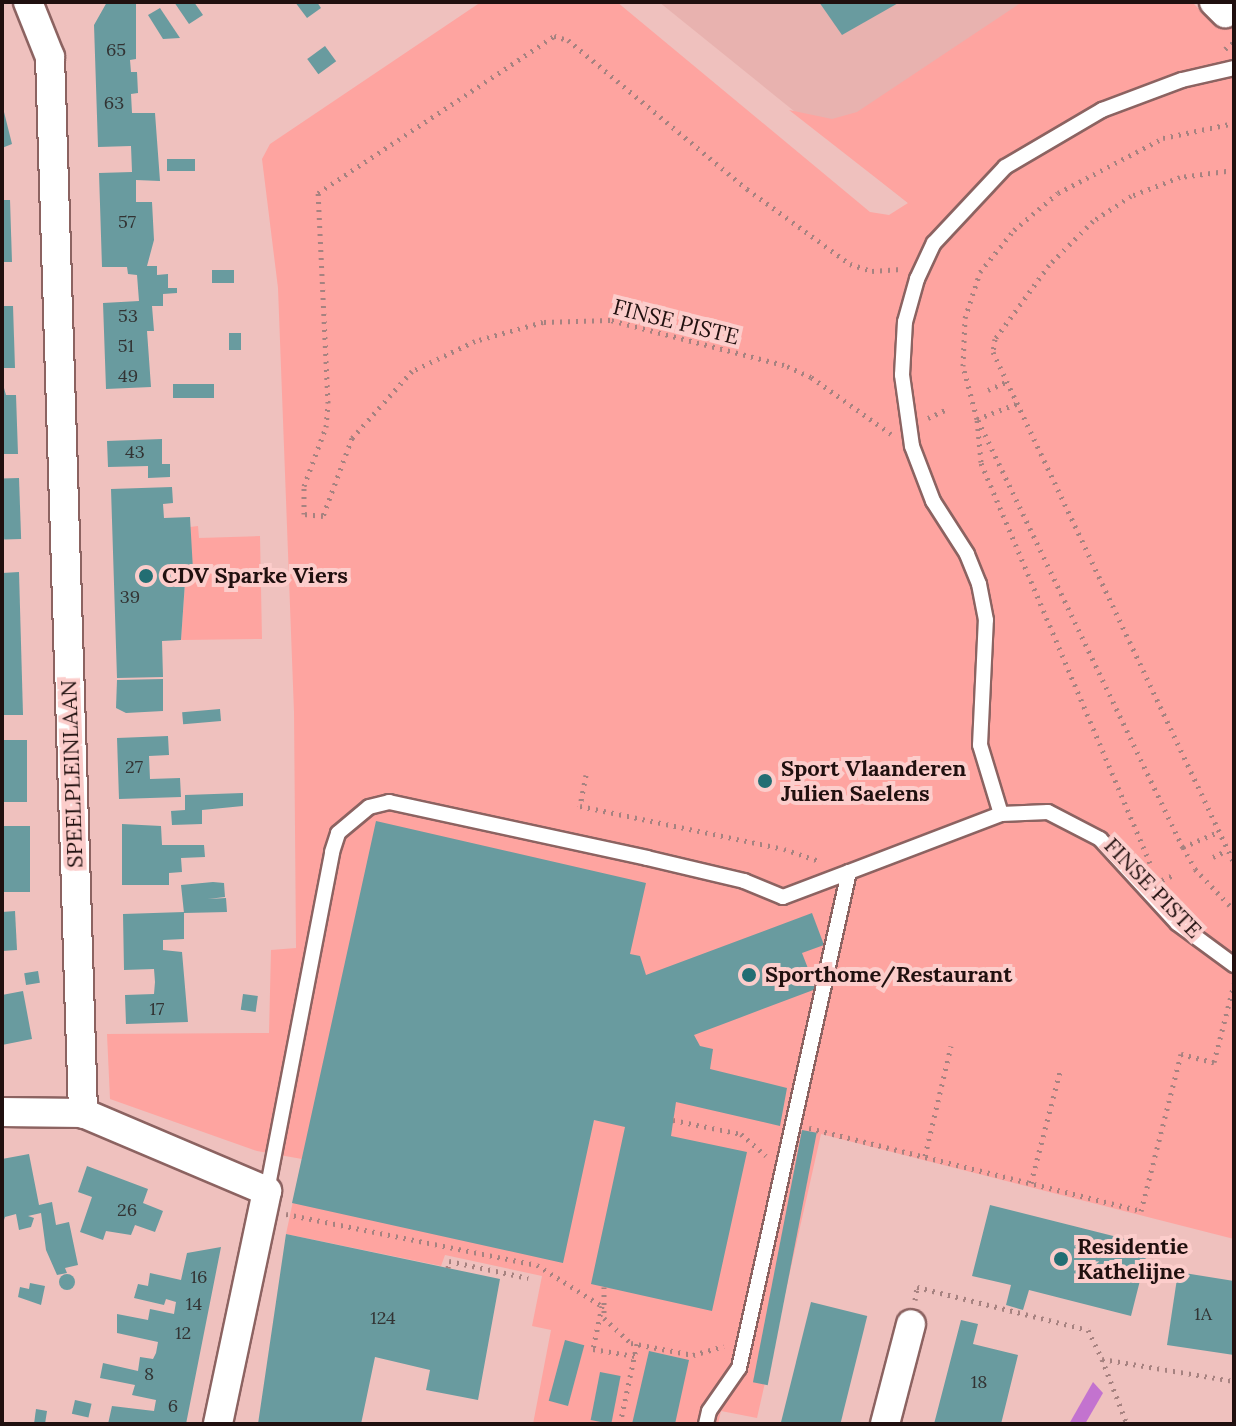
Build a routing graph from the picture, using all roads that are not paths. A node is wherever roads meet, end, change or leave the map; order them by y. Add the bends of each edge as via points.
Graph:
1 (28, 2) edge
2 (1234, 68) edge
3 (1001, 814) junction
4 (849, 872) junction
5 (1234, 965) edge
6 (2, 1112) edge
7 (83, 1113) junction
8 (267, 1191) junction
9 (911, 1324) road end
10 (218, 1424) edge
11 (706, 1424) edge
12 (885, 1424) edge

1 - 7 street, SPEELPLEINLAAN via 50,57
2 - 3 lane via 1170,84 1102,110 1005,167 934,243 905,322 902,375 912,446 933,501 962,544 979,584 986,620 980,745
3 - 4 lane
3 - 5 lane via 1048,812 1100,839 1177,923
4 - 8 lane via 783,897 744,881 587,845 389,802 369,807 338,833 332,852
4 - 11 lane via 739,1368 709,1411
6 - 7 street
7 - 8 street
8 - 10 street
9 - 12 street

